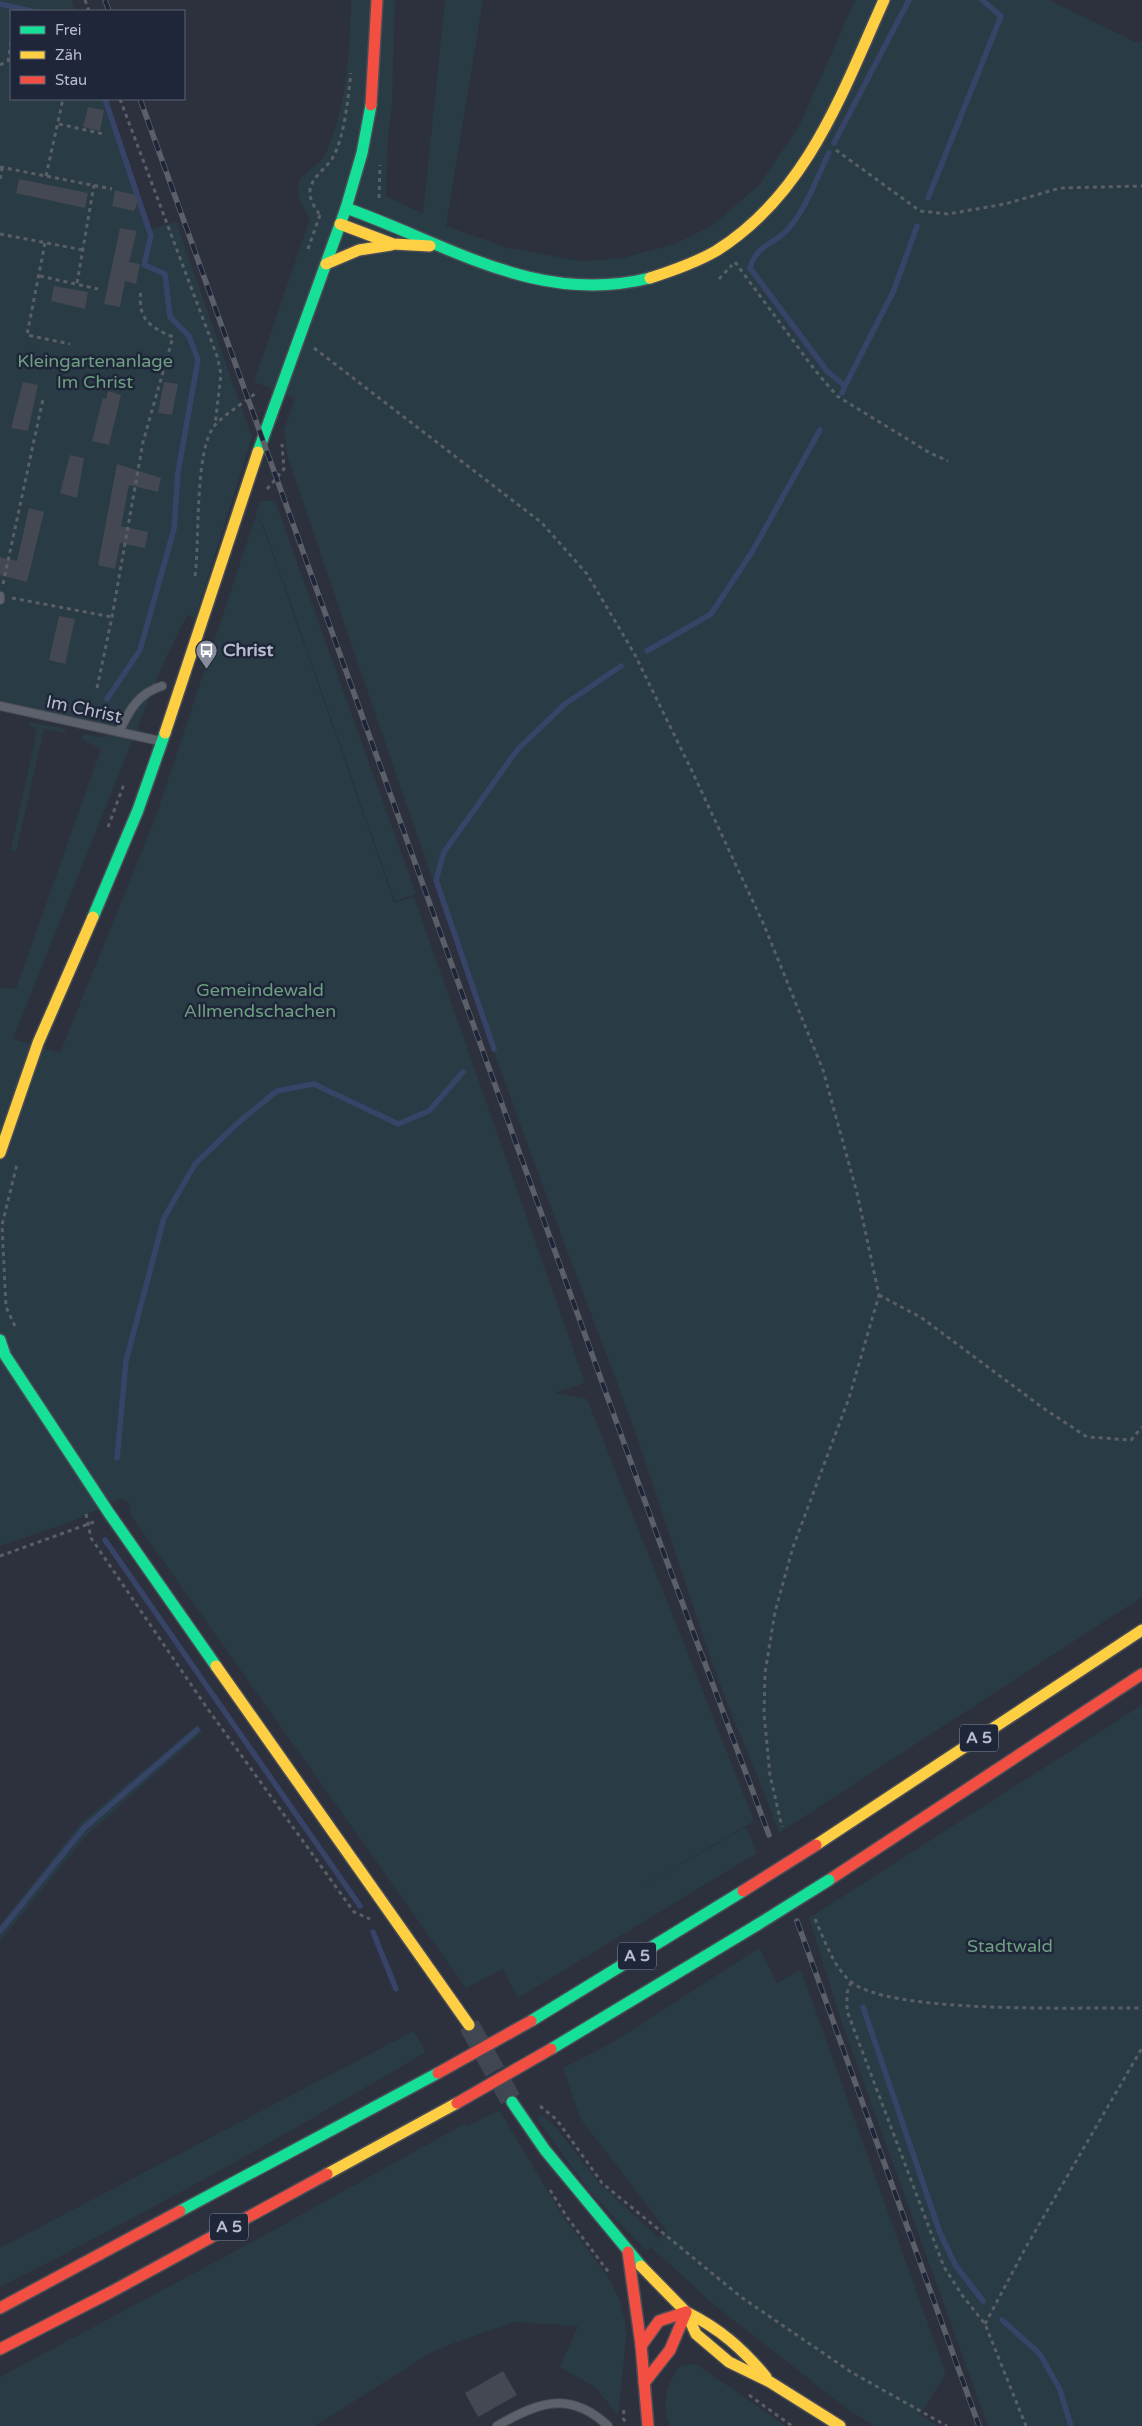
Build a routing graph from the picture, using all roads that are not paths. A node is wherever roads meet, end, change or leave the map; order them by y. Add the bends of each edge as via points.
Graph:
1 (377, 0) edge
2 (884, 0) edge
3 (346, 208) junction
4 (340, 224) junction
5 (394, 244) junction
6 (440, 247) junction
7 (326, 264) junction
8 (162, 686) dead end
9 (0, 706) edge
10 (119, 732) junction
11 (162, 741) junction
12 (0, 1153) edge
13 (0, 1340) edge
14 (1142, 1630) edge
15 (1142, 1674) edge
16 (469, 2025) tunnel mouth
17 (512, 2102) tunnel mouth
18 (628, 2252) junction
19 (0, 2308) edge
20 (686, 2312) junction
21 (641, 2346) junction
22 (0, 2349) edge
23 (770, 2382) junction
24 (644, 2383) junction
25 (497, 2426) edge
26 (608, 2426) edge
27 (648, 2426) edge
28 (840, 2426) edge

1 - 3 main road via 371,107
2 - 6 main road via 832,114 798,173 751,226 723,247 659,277 612,284 559,284 532,280
3 - 4 main road
3 - 6 main road via 395,225
4 - 5 main road
4 - 7 main road
5 - 6 main road
5 - 7 main road via 360,250
7 - 11 main road via 264,436
8 - 10 lane via 151,689 132,705
9 - 10 lane, Im Christ
10 - 11 lane, Im Christ
11 - 12 main road via 111,876 38,1043
13 - 16 main road via 5,1355 109,1513
14 - 19 main road, A 5, bridge via 816,1845 531,2021
15 - 22 main road, A 5, bridge via 829,1880 551,2050 111,2292
17 - 18 main road via 545,2150
18 - 20 main road
18 - 21 main road
20 - 21 main road via 659,2321
20 - 23 main road via 708,2322 743,2348
20 - 23 main road via 696,2334 728,2362
20 - 24 main road via 677,2339 660,2369
21 - 24 main road
23 - 28 main road
24 - 27 main road via 642,2395
25 - 26 lane via 522,2411 552,2403 578,2404

